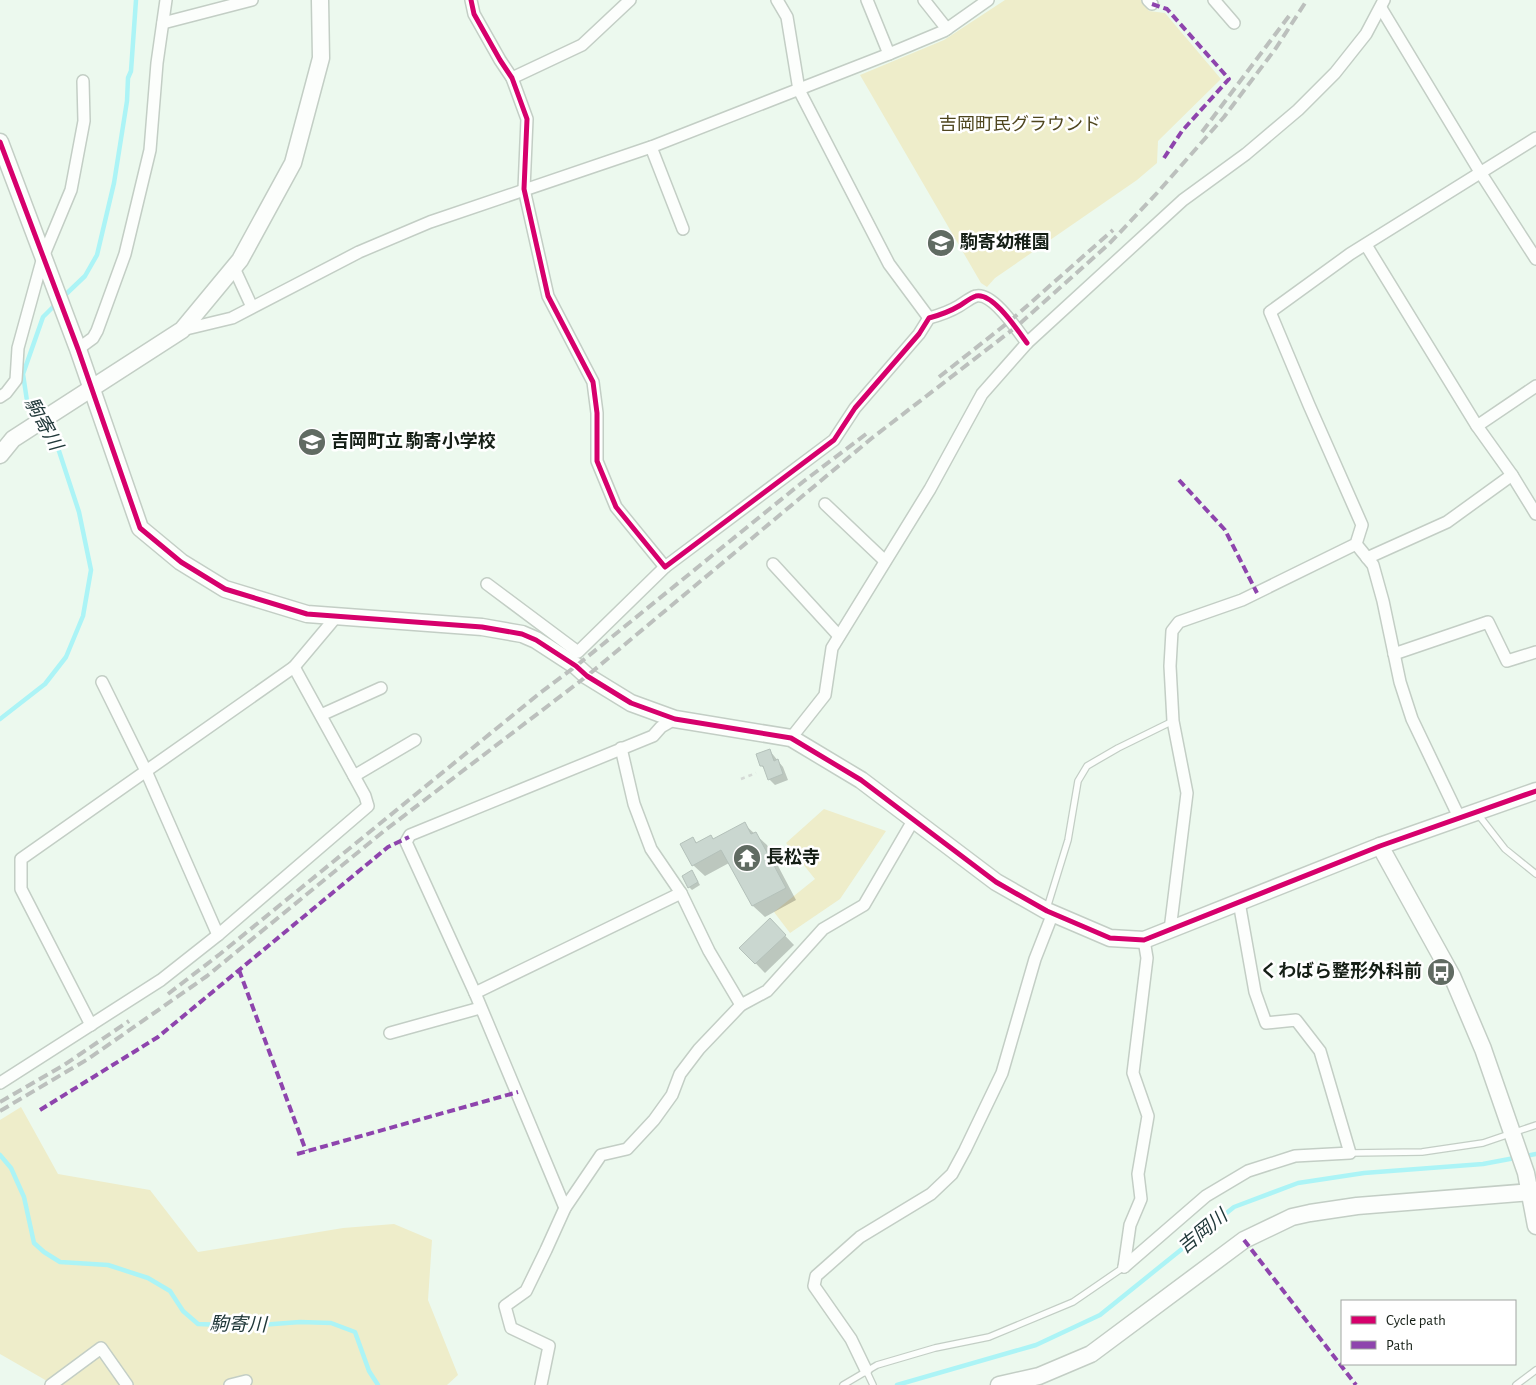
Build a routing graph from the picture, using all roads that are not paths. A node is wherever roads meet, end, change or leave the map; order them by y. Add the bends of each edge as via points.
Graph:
1 (166, 0) edge
2 (252, 0) edge
3 (320, 0) edge
4 (471, 0) edge
5 (630, 0) edge
6 (777, 0) edge
7 (867, 0) edge
8 (924, 0) edge
9 (988, 0) edge
10 (1214, 0) edge
11 (1382, 4) edge
12 (163, 23) junction
13 (1234, 23) dead end
14 (947, 29) junction
15 (889, 54) junction
16 (512, 78) junction
17 (83, 81) dead end
18 (799, 90) junction
19 (1536, 138) edge
20 (0, 142) edge
21 (651, 148) junction
22 (1480, 172) junction
23 (524, 189) junction
24 (683, 229) dead end
25 (1366, 245) junction
26 (43, 257) junction
27 (1536, 258) edge
28 (234, 268) junction
29 (252, 307) junction
30 (930, 318) junction
31 (182, 330) junction
32 (1027, 343) junction
33 (78, 349) junction
34 (1536, 386) edge
35 (91, 387) junction
36 (0, 396) edge
37 (1477, 426) junction
38 (0, 455) edge
39 (1512, 476) junction
40 (825, 504) dead end
41 (1536, 514) edge
42 (1356, 544) junction
43 (1367, 558) junction
44 (885, 561) junction
45 (773, 564) dead end
46 (665, 567) junction
47 (487, 584) dead end
48 (336, 617) junction
49 (534, 620) junction
50 (522, 634) junction
51 (839, 636) junction
52 (1536, 652) edge
53 (1394, 654) junction
54 (294, 667) junction
55 (102, 682) dead end
56 (381, 688) dead end
57 (320, 715) junction
58 (675, 719) junction
59 (1173, 721) junction
60 (791, 738) junction
61 (415, 740) dead end
62 (621, 748) junction
63 (146, 771) junction
64 (354, 776) junction
65 (1536, 791) edge
66 (1476, 811) junction
67 (1458, 817) junction
68 (914, 819) junction
69 (1380, 846) junction
70 (1536, 874) edge
71 (681, 893) junction
72 (1239, 902) junction
73 (1050, 912) junction
74 (1170, 930) junction
75 (218, 935) junction
76 (1144, 940) junction
77 (475, 993) junction
78 (741, 1006) junction
79 (480, 1008) junction
80 (91, 1026) junction
81 (390, 1032) dead end
82 (0, 1083) edge
83 (1536, 1125) edge
84 (1514, 1136) junction
85 (1350, 1152) junction
86 (1533, 1191) edge
87 (565, 1208) junction
88 (1536, 1226) edge
89 (1124, 1267) junction
90 (1536, 1370) edge
91 (868, 1374) junction
92 (246, 1381) dead end
93 (51, 1385) edge
94 (127, 1385) edge
95 (230, 1385) edge
96 (541, 1385) edge
97 (843, 1385) edge
98 (873, 1385) edge
99 (1000, 1385) edge
100 (1516, 1385) edge

1 - 12 street
2 - 12 street
3 - 28 street via 321,58 293,163
4 - 16 street via 474,14
5 - 16 street via 582,45
6 - 18 street via 787,17
7 - 15 street
8 - 14 street
9 - 14 street
10 - 13 street
11 - 22 street
11 - 32 street via 1366,34 1335,73 1298,110 1246,154 1183,200
12 - 33 street via 150,150 125,254 97,331
14 - 15 street
15 - 18 street
16 - 23 street via 526,119
17 - 26 street via 84,121 71,190
18 - 21 street
18 - 30 street via 889,264
19 - 22 street
20 - 26 street
21 - 23 street
21 - 24 street
22 - 25 street
22 - 27 street
23 - 29 street via 430,222 359,252
23 - 46 street via 548,296 593,382 597,461 616,507
25 - 37 street
25 - 42 street via 1270,312 1362,525
26 - 33 street
26 - 36 street via 18,348 16,380
28 - 29 street
28 - 31 street
29 - 31 street via 232,318
30 - 32 street via 976,296 983,296 997,306
30 - 46 street via 854,408 834,440
31 - 35 street
32 - 44 street via 982,394 930,489
33 - 35 street
34 - 37 street
35 - 38 street via 13,439
35 - 48 street via 140,528 180,562 225,589 307,614
37 - 39 street
39 - 41 street
39 - 43 street via 1447,522
40 - 44 street
42 - 43 street
42 - 59 street via 1242,600 1179,622 1172,631
43 - 53 street via 1373,565
44 - 51 street
45 - 51 street
46 - 49 street via 578,652
47 - 49 street
48 - 50 street via 482,627
48 - 54 street
49 - 50 street
50 - 58 street via 631,703
51 - 60 street via 832,648 825,695
52 - 53 street via 1507,660 1488,622
53 - 67 street via 1412,719
54 - 57 street
54 - 63 street
55 - 63 street
56 - 57 street
57 - 64 street
58 - 60 street
58 - 62 street via 660,727 653,736
59 - 73 lane via 1087,766 1078,781 1068,840
59 - 74 street via 1187,793
60 - 68 street via 861,780
61 - 64 street
62 - 71 street via 634,804 651,850
62 - 77 street via 410,835 406,842
63 - 75 street
63 - 80 street via 21,859 21,889
64 - 75 street via 368,806
65 - 66 street
66 - 67 street
66 - 70 lane via 1505,849
67 - 69 street
68 - 73 street via 996,882
68 - 78 street via 864,905 823,929 768,991
69 - 72 street
69 - 84 street via 1452,976 1483,1049
71 - 77 street
71 - 78 street
72 - 74 street
72 - 85 street via 1255,992 1266,1023 1296,1020 1320,1051
73 - 76 street via 1110,938
73 - 91 street via 1002,1073 952,1174 931,1194 860,1237 816,1276 814,1286 851,1339
74 - 76 street
75 - 80 street via 160,980
76 - 89 street via 1147,958 1133,1073 1148,1116 1138,1174 1141,1198 1130,1225
77 - 79 street
78 - 87 street via 699,1048 654,1120 627,1148 601,1155
79 - 81 street
79 - 87 street
80 - 82 street
83 - 84 lane
84 - 85 lane via 1422,1152
84 - 86 street
85 - 89 street via 1295,1156 1248,1171 1206,1196
86 - 88 street
86 - 99 street via 1357,1206 1292,1217 1244,1240 1091,1354 1039,1376
87 - 96 street via 526,1291 505,1306 511,1328 549,1346
89 - 91 lane via 1073,1302 988,1338 935,1348 877,1365
90 - 100 lane
91 - 97 lane
91 - 98 lane
92 - 95 street
93 - 94 street via 100,1348

